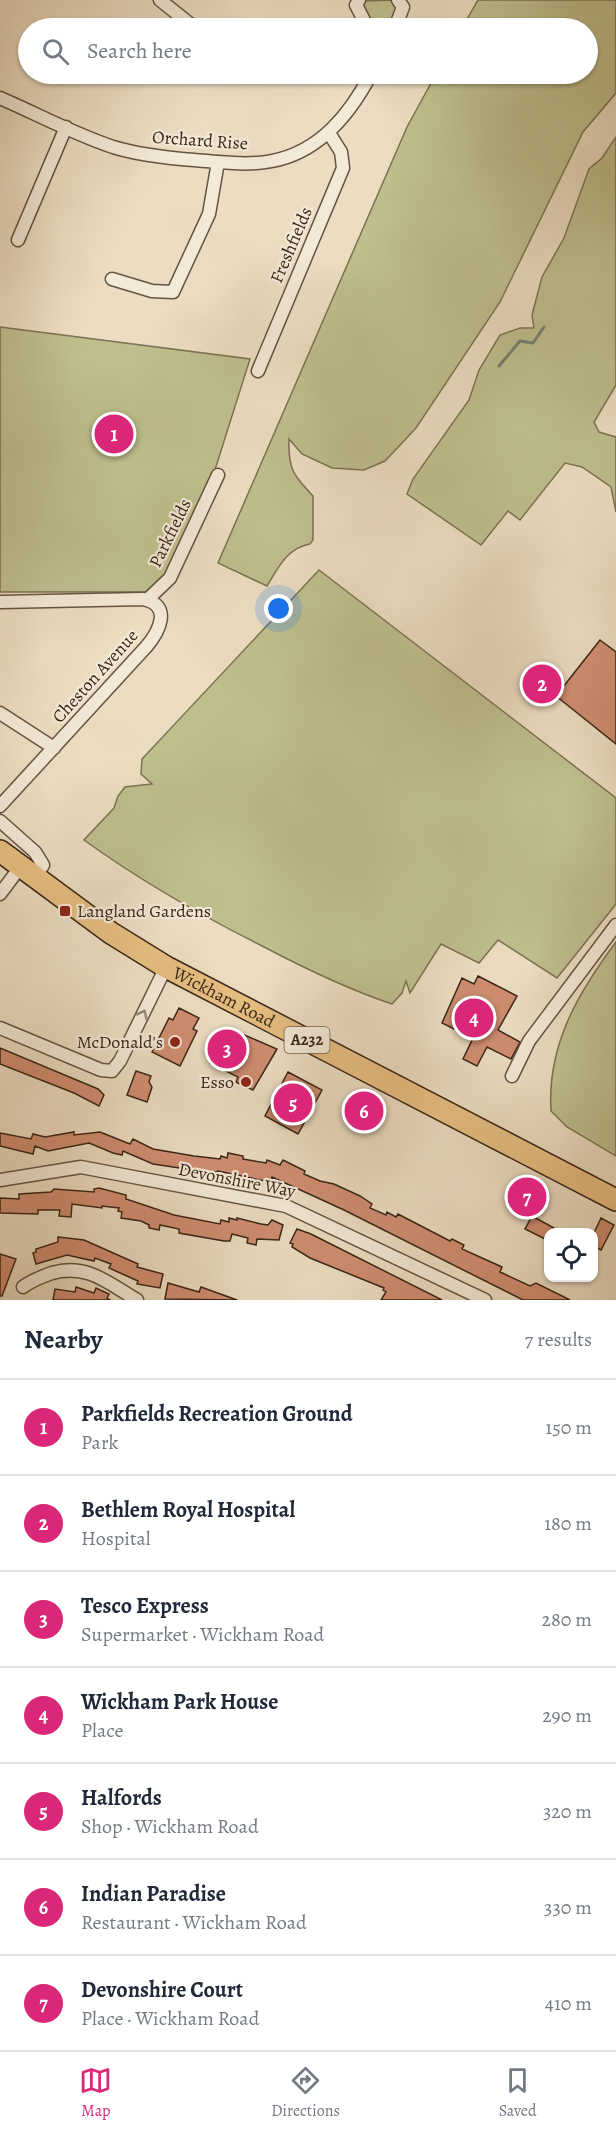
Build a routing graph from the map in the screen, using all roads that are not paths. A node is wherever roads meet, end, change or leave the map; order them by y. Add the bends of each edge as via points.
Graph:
1 (160, 0) edge
2 (359, 0) edge
3 (398, 0) edge
4 (182, 18) edge
5 (362, 18) edge
6 (401, 18) edge
7 (365, 84) edge
8 (0, 98) edge
9 (66, 127) junction
10 (329, 133) junction
11 (218, 162) junction
12 (18, 240) dead end
13 (112, 279) dead end
14 (258, 371) dead end
15 (218, 475) dead end
16 (147, 600) junction
17 (0, 602) edge
18 (0, 712) edge
19 (54, 748) junction
20 (0, 806) edge
21 (0, 821) edge
22 (0, 851) edge
23 (29, 872) junction
24 (0, 894) edge
25 (616, 925) edge
26 (166, 968) junction
27 (0, 1028) edge
28 (512, 1076) dead end
29 (0, 1180) edge
30 (616, 1200) edge
31 (23, 1287) dead end
32 (137, 1300) edge
33 (485, 1300) edge

1 - 4 street
2 - 5 street via 357,11
3 - 6 street via 403,7
7 - 10 street, Orchard Rise via 347,116
8 - 9 street, Orchard Rise
9 - 11 street, Orchard Rise via 117,148
9 - 12 street
10 - 11 street, Orchard Rise via 272,161
10 - 14 street, Freshfields via 341,152 343,168
11 - 13 street via 205,224 173,292 152,291
15 - 16 street, Parkfields via 170,578
16 - 17 street, Cheston Avenue
16 - 19 street, Cheston Avenue via 160,614 159,632
18 - 19 street, Cheston Avenue
19 - 20 street, Cheston Avenue
21 - 23 street via 35,852 43,865
22 - 23 highway, Wickham Road / A232
23 - 24 street
23 - 26 highway, Wickham Road / A232
25 - 28 street via 529,1041
27 -> 26 street via 101,1070 112,1071
26 - 30 highway, Wickham Road / A232
29 - 33 street, Devonshire Way via 81,1167 286,1206
31 - 32 street via 36,1278 80,1270

